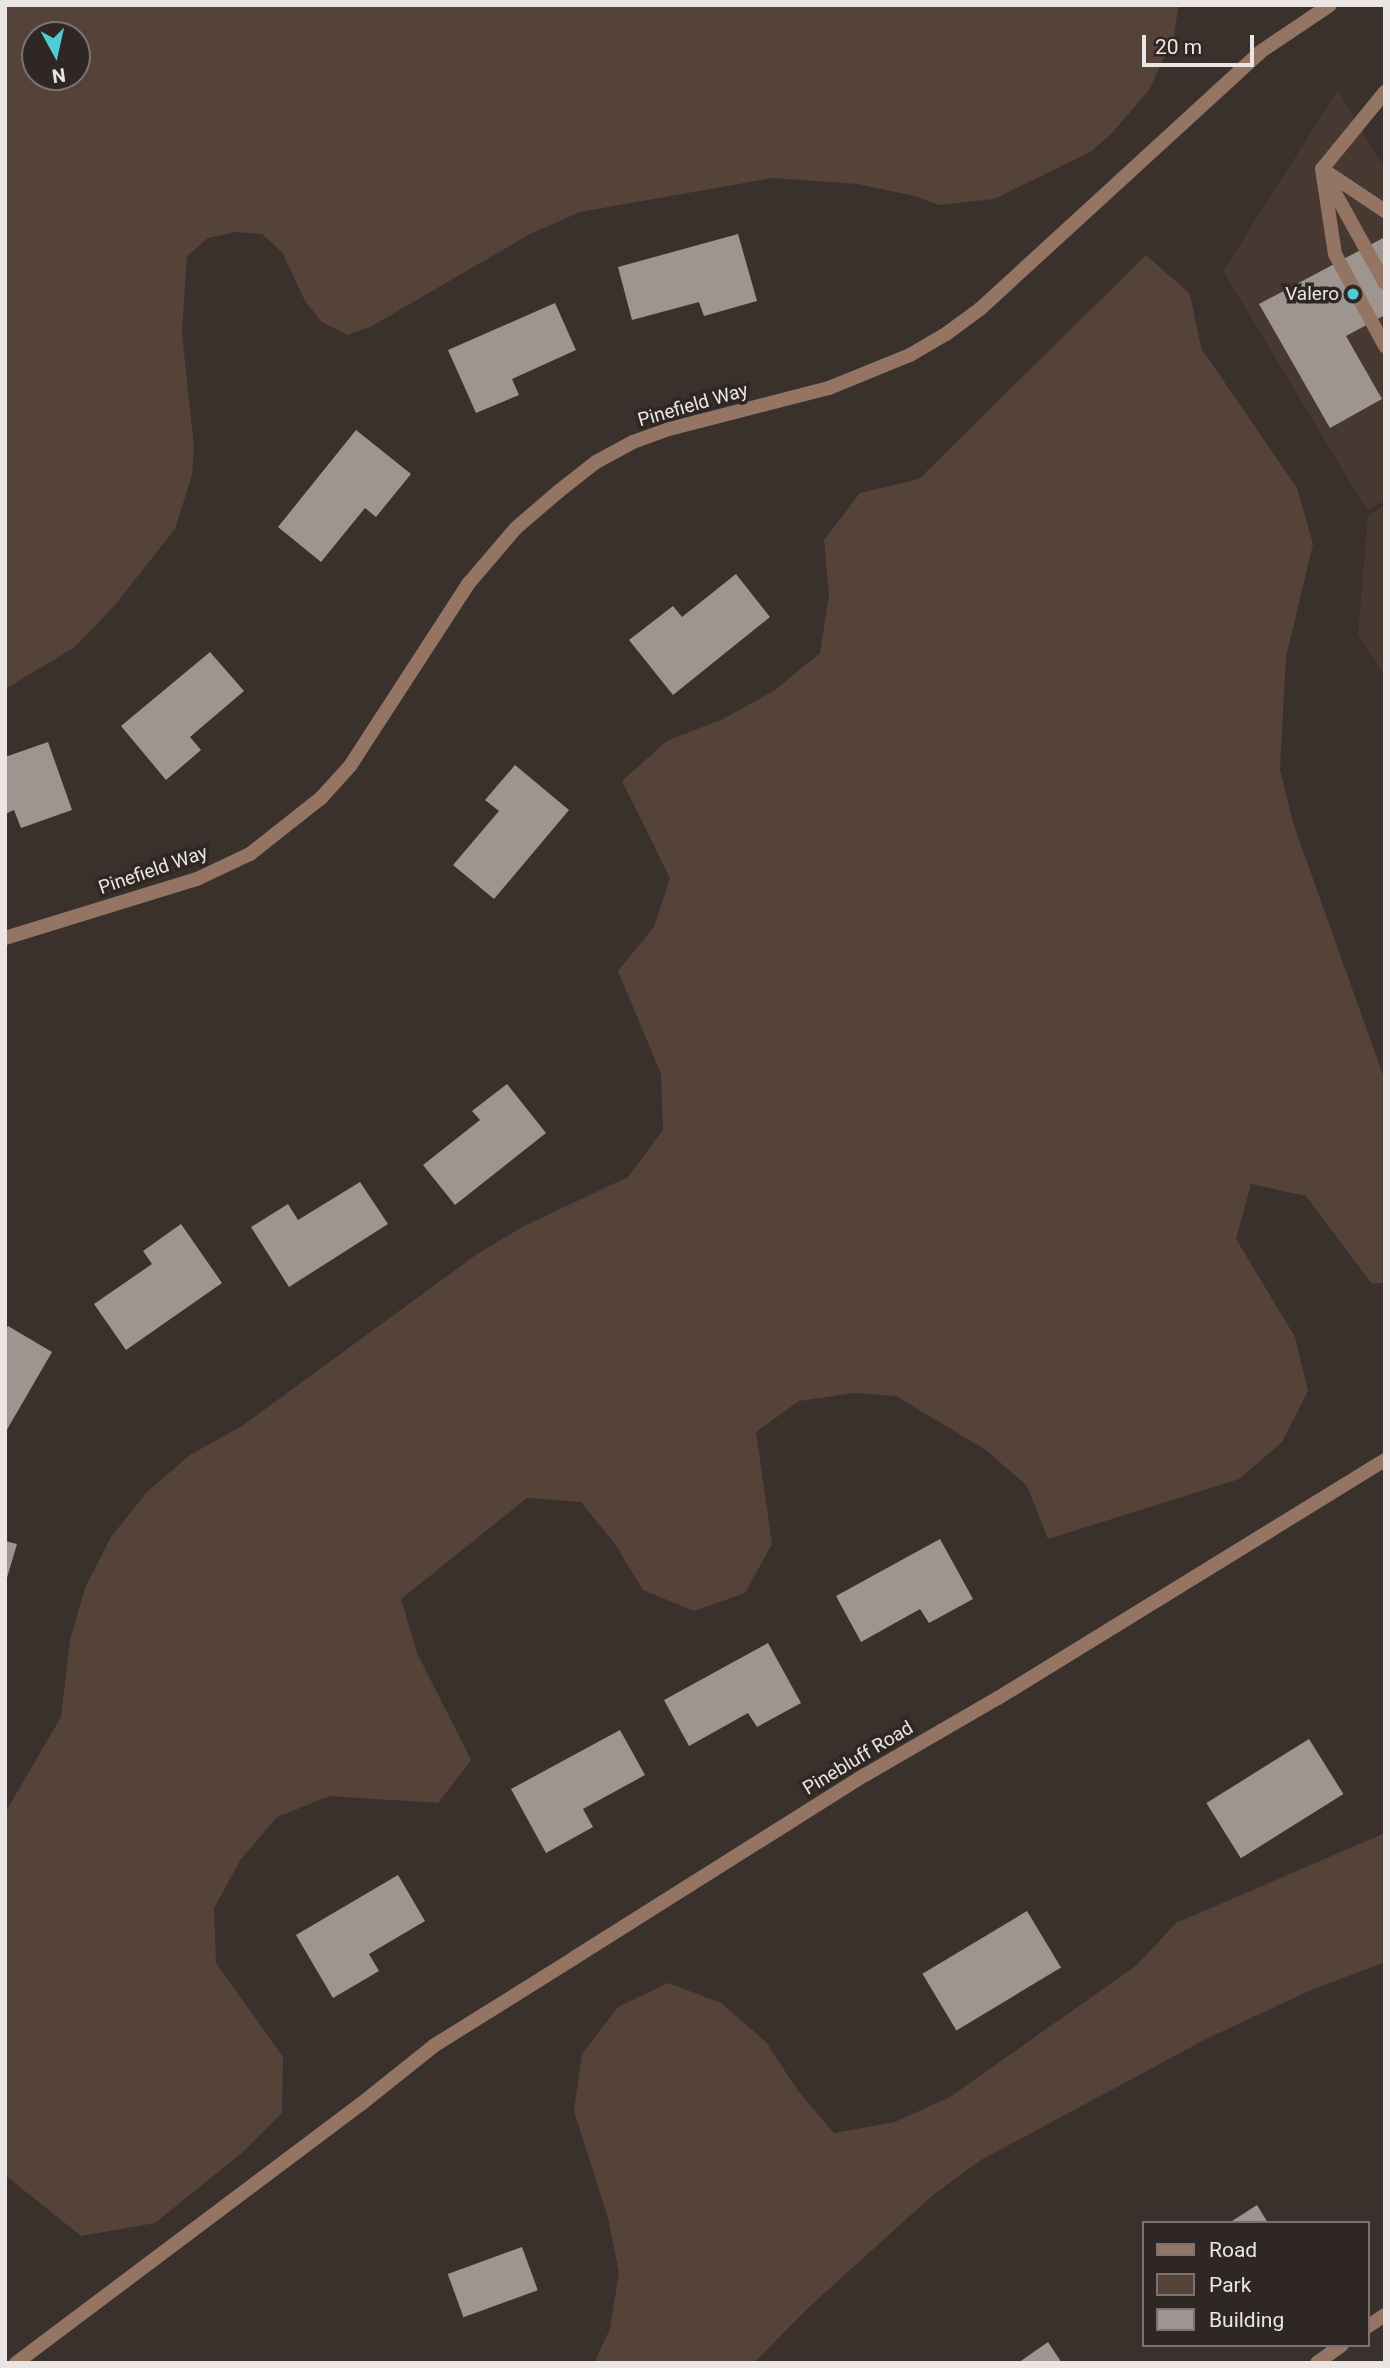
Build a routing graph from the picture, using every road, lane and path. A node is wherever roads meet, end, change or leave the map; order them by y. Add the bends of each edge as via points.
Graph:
1 (1330, 5) edge
2 (1385, 92) edge
3 (1322, 169) junction
4 (1385, 211) edge
5 (1385, 283) edge
6 (1385, 346) edge
7 (5, 938) edge
8 (1385, 1460) edge
9 (1385, 2315) edge
10 (1369, 2326) edge
11 (1339, 2347) edge
12 (16, 2363) edge
13 (1317, 2363) edge

1 - 7 street, Pinefield Way via 1260,52 980,309 946,334 910,355 829,388 633,442 596,462 559,491 516,528 469,583 350,766 321,798 250,854 197,879
2 - 3 street
3 - 4 street
3 - 5 street
3 - 6 street via 1335,254
8 - 12 street, Pinebluff Road via 865,1775 435,2045
9 - 10 street
11 - 13 street

